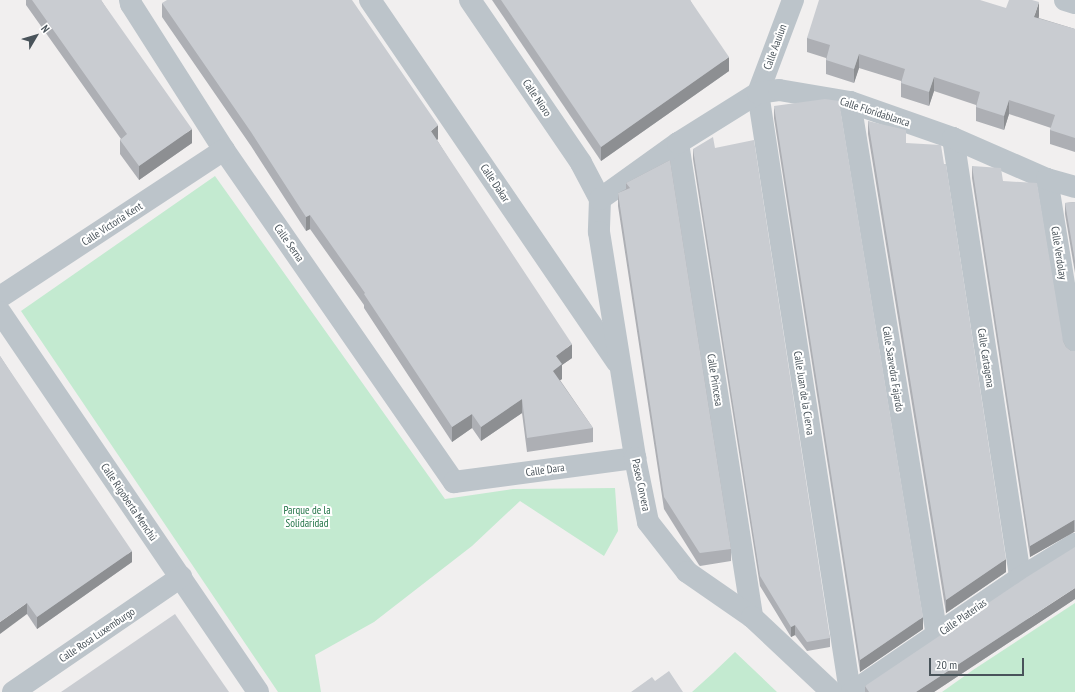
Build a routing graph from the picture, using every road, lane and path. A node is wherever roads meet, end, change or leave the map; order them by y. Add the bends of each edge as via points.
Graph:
1 (130, 0) edge
2 (370, 0) edge
3 (470, 0) edge
4 (1066, 0) edge
5 (790, 1) edge
6 (1075, 3) edge
7 (758, 93) junction
8 (850, 102) junction
9 (952, 138) junction
10 (678, 143) junction
11 (224, 150) junction
12 (1047, 179) junction
13 (1075, 187) edge
14 (600, 199) junction
15 (0, 297) edge
16 (0, 312) edge
17 (1075, 351) edge
18 (620, 366) junction
19 (635, 458) junction
20 (454, 482) joint
21 (1075, 544) edge
22 (181, 577) junction
23 (1020, 578) junction
24 (752, 616) junction
25 (937, 636) junction
26 (13, 692) edge
27 (258, 692) edge
28 (832, 692) edge
29 (851, 692) edge

1 - 11 street, Calle Serna
2 - 18 street, Calle Dakar
3 - 14 street, Calle Nioro via 581,163
4 - 6 street
5 - 7 street, Calle Aauiun
7 - 8 street, Calle Floridablanca via 779,90
7 - 10 street, Calle Floridablanca
7 - 29 street, Calle Juan de la Cierva
8 - 9 street, Calle Floridablanca
8 - 25 street, Calle Saavedra Fajardo
9 - 12 street, Calle Floridablanca
9 - 23 street, Calle Cartagena
10 - 14 street, Calle Floridablanca
10 - 24 street, Calle Princesa
11 - 15 street, Calle Victoria Kent
11 - 20 street, Calle Serna
12 - 13 street, Calle Floridablanca
12 - 17 street, Calle Verdolay
14 - 18 street, Paseo Corvera via 599,232
16 - 22 street, Calle Rigoberta Menchú
18 - 19 street, Paseo Corvera
19 - 20 street, Calle Dara
19 - 24 street, Paseo Corvera via 648,522 687,572
21 - 23 street, Calle Platerías
22 - 26 street, Calle Rosa Luxemburgo
22 - 27 street, Calle Rigoberta Menchú
23 - 25 street, Calle Platerías
24 - 28 street, Paseo Corvera
25 - 29 street, Calle Platerías

